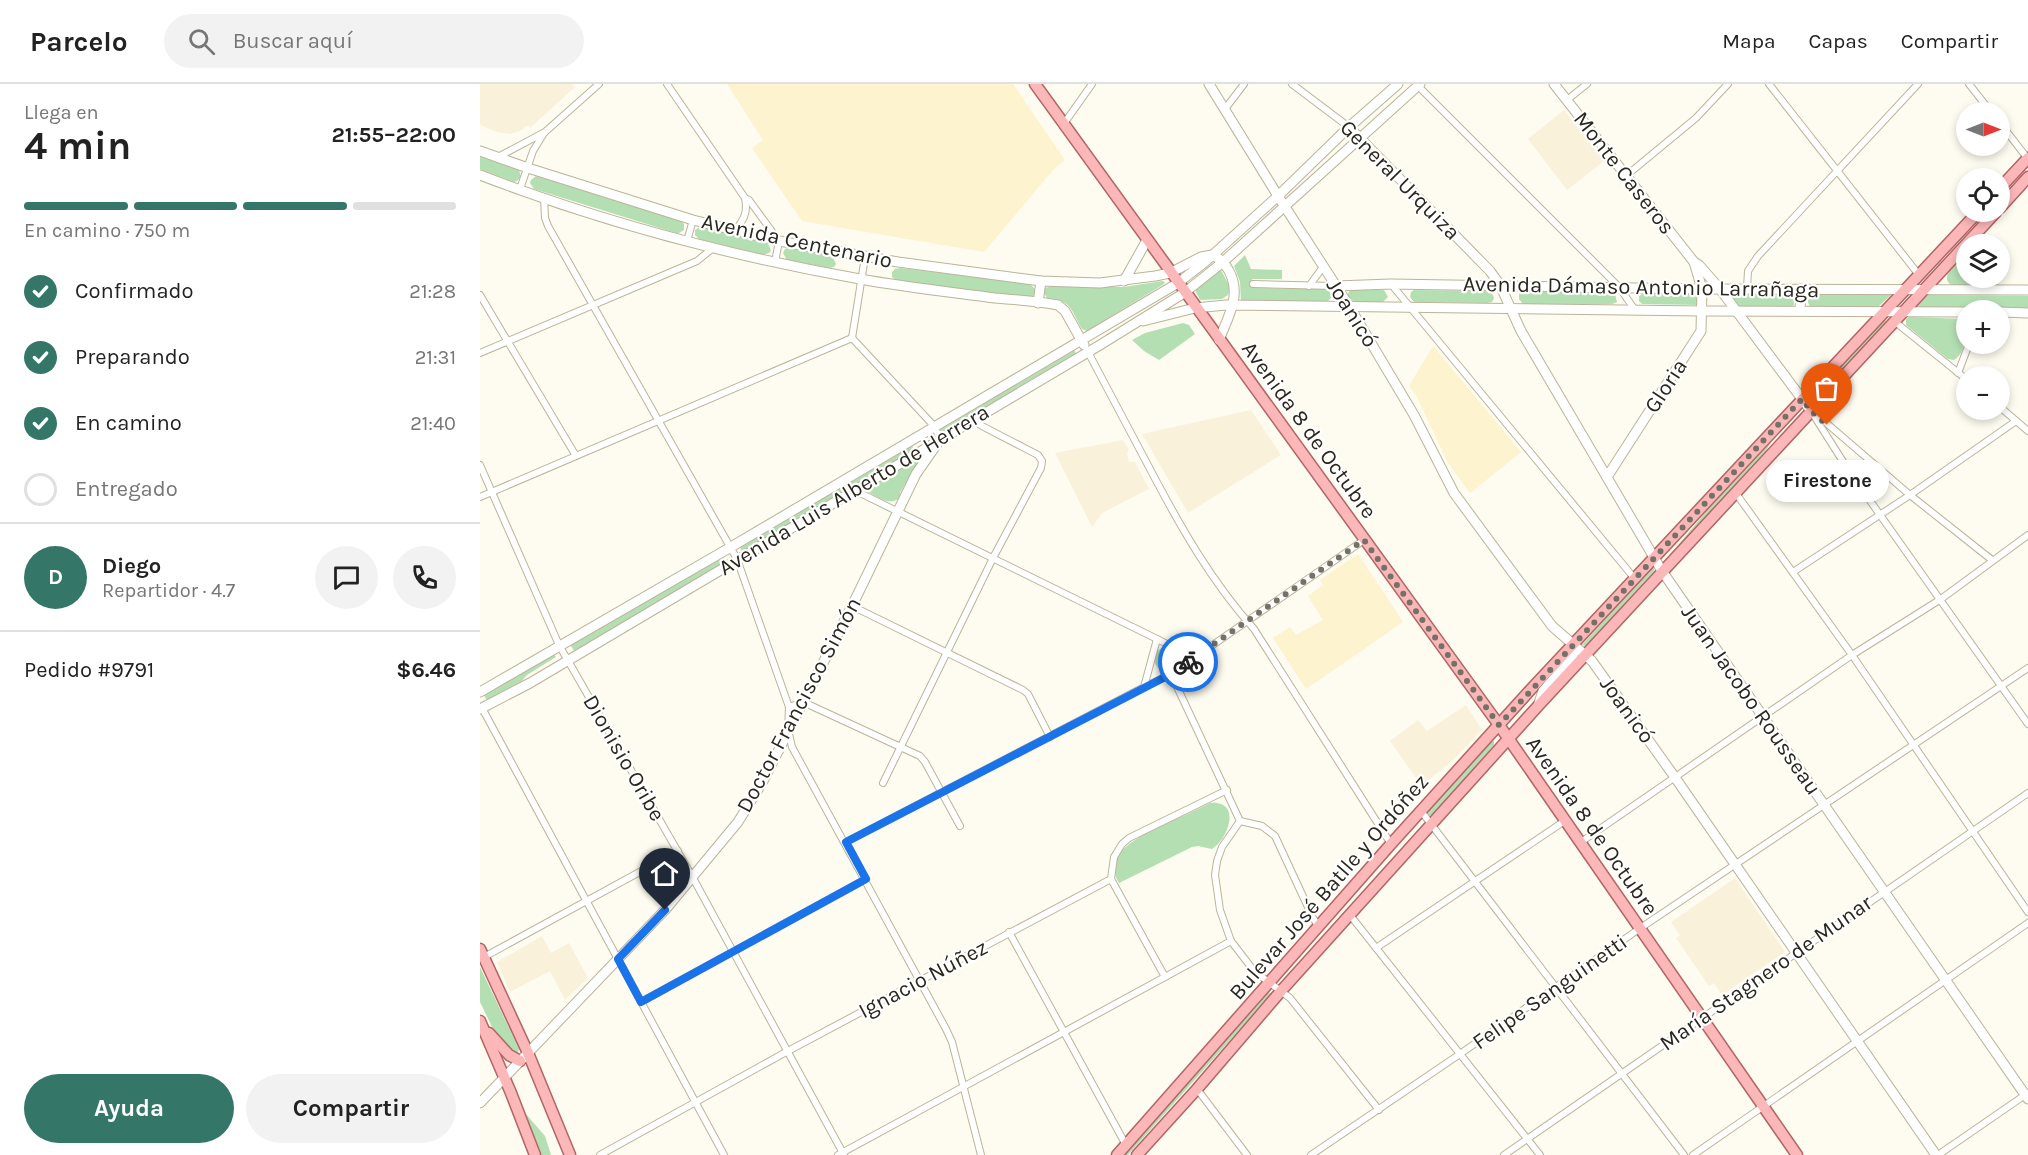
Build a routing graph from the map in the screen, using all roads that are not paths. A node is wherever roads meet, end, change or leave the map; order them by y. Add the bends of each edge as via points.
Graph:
1 (585, 84) edge
2 (599, 84) edge
3 (667, 84) edge
4 (1035, 84) edge
5 (1092, 84) edge
6 (1209, 84) edge
7 (1244, 84) edge
8 (1292, 84) edge
9 (1398, 84) edge
10 (1554, 84) edge
11 (1587, 84) edge
12 (1728, 84) edge
13 (1768, 84) edge
14 (1918, 84) edge
15 (1969, 84) edge
16 (1419, 85) edge
17 (591, 91) junction
18 (1567, 100) junction
19 (1983, 102) edge
20 (1225, 109) junction
21 (1064, 125) junction
22 (1349, 127) junction
23 (545, 132) junction
24 (2010, 136) edge
25 (1359, 139) junction
26 (480, 151) edge
27 (498, 157) junction
28 (2028, 158) edge
29 (528, 168) junction
30 (1838, 172) junction
31 (480, 174) edge
32 (1627, 175) junction
33 (2010, 177) edge
34 (2028, 177) edge
35 (520, 189) junction
36 (1278, 196) junction
37 (2010, 197) edge
38 (544, 198) junction
39 (745, 198) junction
40 (1285, 207) junction
41 (693, 220) junction
42 (1969, 222) edge
43 (1987, 222) edge
44 (735, 231) junction
45 (1147, 240) junction
46 (687, 241) junction
47 (779, 241) junction
48 (714, 247) junction
49 (1212, 255) junction
50 (865, 257) junction
51 (1694, 261) junction
52 (775, 262) junction
53 (1223, 262) junction
54 (1323, 267) junction
55 (1170, 273) junction
56 (1919, 275) junction
57 (861, 279) junction
58 (1041, 281) junction
59 (1125, 281) junction
60 (1253, 284) dead end
61 (1391, 285) junction
62 (1500, 285) junction
63 (1309, 286) junction
64 (1336, 286) junction
65 (1619, 287) junction
66 (1181, 288) junction
67 (1748, 288) junction
68 (1702, 289) junction
69 (1720, 289) junction
70 (1802, 289) junction
71 (1905, 290) junction
72 (1923, 290) junction
73 (2028, 291) edge
74 (480, 295) edge
75 (1038, 303) junction
76 (593, 304) junction
77 (1233, 305) junction
78 (1349, 306) junction
79 (1409, 306) junction
80 (1195, 308) junction
81 (1510, 308) junction
82 (1635, 310) junction
83 (1702, 311) junction
84 (1736, 311) junction
85 (1800, 311) junction
86 (1884, 312) junction
87 (2010, 312) edge
88 (1956, 313) edge
89 (2028, 313) edge
90 (1897, 316) junction
91 (1137, 322) junction
92 (852, 338) junction
93 (1219, 340) junction
94 (508, 341) junction
95 (1082, 341) junction
96 (1088, 352) junction
97 (480, 354) edge
98 (1956, 370) edge
99 (1802, 399) junction
100 (1811, 411) junction
101 (2010, 416) edge
102 (973, 420) junction
103 (659, 421) junction
104 (2016, 421) junction
105 (935, 427) junction
106 (2028, 431) edge
107 (940, 440) junction
108 (576, 456) junction
109 (1768, 457) junction
110 (480, 465) edge
111 (1607, 477) junction
112 (854, 490) junction
113 (492, 492) junction
114 (1735, 492) junction
115 (1910, 495) junction
116 (480, 497) edge
117 (1707, 500) junction
118 (898, 511) junction
119 (1880, 514) junction
120 (2027, 537) edge
121 (1364, 540) junction
122 (731, 547) junction
123 (993, 558) junction
124 (1654, 558) junction
125 (737, 559) junction
126 (1992, 560) junction
127 (1662, 571) junction
128 (1794, 572) junction
129 (1635, 579) junction
130 (1941, 599) junction
131 (852, 606) junction
132 (1246, 621) junction
133 (1157, 639) junction
134 (559, 645) junction
135 (1573, 646) junction
136 (947, 653) junction
137 (1585, 655) junction
138 (1852, 655) junction
139 (568, 659) junction
140 (1190, 660) junction
141 (2028, 668) edge
142 (1171, 674) junction
143 (2002, 685) junction
144 (1144, 687) junction
145 (480, 692) edge
146 (803, 702) junction
147 (1538, 706) junction
148 (789, 707) junction
149 (481, 709) edge
150 (1762, 716) junction
151 (2028, 724) edge
152 (1499, 725) junction
153 (788, 730) junction
154 (1050, 737) junction
155 (1508, 739) junction
156 (1913, 744) junction
157 (900, 747) junction
158 (1674, 776) junction
159 (883, 783) dead end
160 (1227, 790) junction
161 (942, 792) junction
162 (2028, 793) edge
163 (1825, 806) junction
164 (1421, 811) junction
165 (1566, 820) junction
166 (1240, 821) junction
167 (1431, 824) junction
168 (960, 826) dead end
169 (1973, 830) junction
170 (846, 842) junction
171 (1581, 842) junction
172 (1389, 847) junction
173 (678, 851) junction
174 (1736, 866) junction
175 (693, 878) junction
176 (866, 879) junction
177 (1111, 879) junction
178 (1475, 880) junction
179 (1885, 891) junction
180 (587, 900) junction
181 (2028, 912) edge
182 (1350, 915) junction
183 (2028, 923) edge
184 (1319, 927) junction
185 (1639, 929) junction
186 (1010, 932) junction
187 (1231, 941) junction
188 (1376, 948) junction
189 (734, 951) junction
190 (1795, 952) junction
191 (482, 953) edge
192 (618, 959) junction
193 (1165, 976) junction
194 (1946, 980) junction
195 (921, 981) junction
196 (1270, 983) junction
197 (1557, 988) junction
198 (1281, 991) junction
199 (641, 1002) junction
200 (1701, 1018) junction
201 (481, 1022) edge
202 (1064, 1032) junction
203 (1857, 1040) junction
204 (788, 1051) junction
205 (1460, 1054) junction
206 (524, 1057) junction
207 (1620, 1074) junction
208 (504, 1078) junction
209 (964, 1088) junction
210 (1197, 1089) junction
211 (2027, 1095) edge
212 (696, 1102) junction
213 (480, 1103) edge
214 (1764, 1106) junction
215 (1379, 1110) junction
216 (1527, 1139) junction
217 (1126, 1145) junction
218 (841, 1154) edge
219 (535, 1155) edge
220 (570, 1155) edge
221 (600, 1155) edge
222 (724, 1155) edge
223 (981, 1155) edge
224 (1117, 1155) edge
225 (1137, 1155) edge
226 (1247, 1155) edge
227 (1311, 1155) edge
228 (1504, 1155) edge
229 (1540, 1155) edge
230 (1684, 1155) edge
231 (1693, 1155) edge
232 (1797, 1155) edge
233 (1937, 1155) edge

1 - 17 street
2 - 17 street
3 - 39 street
4 - 21 main road, Avenida 8 de Octubre
5 - 21 street
6 - 20 street, Joanicó
7 - 20 street
8 - 22 street, General Urquiza
9 - 22 street, Avenida Luis Alberto de Herrera
10 - 18 street, Monte Caseros
11 - 18 street
12 - 32 street via 1696,118
13 - 30 street
14 - 30 street
15 - 19 street
16 - 25 street, Avenida Luis Alberto de Herrera
16 - 65 street
17 - 23 street
18 - 32 street, Monte Caseros
20 - 36 street, Joanicó
21 - 45 main road, Avenida 8 de Octubre
22 - 25 street, General Urquiza
22 - 36 street, Avenida Luis Alberto de Herrera
23 - 27 street
23 - 29 street
24 - 28 street
25 - 40 street, Avenida Luis Alberto de Herrera
25 - 62 street, General Urquiza via 1485,265
26 - 27 street, Avenida Centenario
27 - 29 street, Avenida Centenario
28 - 33 main road
29 - 35 street
29 - 41 street, Avenida Centenario
30 - 56 street
30 - 67 street via 1753,262 1748,271
31 - 35 street, Avenida Centenario
32 - 51 street, Monte Caseros
34 - 37 main road
35 - 38 street, Avenida Centenario
36 - 40 street, Joanicó
36 - 49 street, Avenida Luis Alberto de Herrera
38 - 46 street, Avenida Centenario
38 - 76 street via 548,226
39 - 44 street via 746,217
39 - 47 street
40 - 53 street, Avenida Luis Alberto de Herrera
40 - 54 street, Joanicó
41 - 44 street, Avenida Centenario
41 - 46 street
42 - 56 main road, Bulevar José Batlle y Ordóñez
43 - 72 main road, Bulevar José Batlle y Ordóñez
44 - 47 street, Avenida Centenario
45 - 55 main road, Avenida 8 de Octubre
45 - 59 street
46 - 48 street, Avenida Centenario
47 - 50 street, Avenida Centenario
47 - 52 street
48 - 52 street, Avenida Centenario
48 - 76 street via 697,261
49 - 53 street
49 - 55 street, Avenida Luis Alberto de Herrera
49 - 66 street, Avenida Luis Alberto de Herrera
50 - 57 street
50 - 58 street, Avenida Centenario
51 - 68 street, Monte Caseros
51 - 69 street, Monte Caseros
52 - 57 street, Avenida Centenario
53 - 66 street, Avenida Luis Alberto de Herrera
53 - 77 street via 1234,285
54 - 63 street, Joanicó
54 - 64 street, Joanicó
55 - 59 street, Avenida Centenario
55 - 66 main road, Avenida 8 de Octubre
56 - 71 main road, Bulevar José Batlle y Ordóñez
57 - 75 street, Avenida Centenario
57 - 92 street
58 - 59 street, Avenida Centenario
58 - 75 street
60 - 63 street, Avenida Dámaso Antonio Larrañaga
61 - 62 street, Avenida Dámaso Antonio Larrañaga
61 - 64 street, Avenida Dámaso Antonio Larrañaga
61 - 79 street
62 - 65 street, Avenida Dámaso Antonio Larrañaga
62 - 81 street, Juan Jacobo Rousseau
63 - 64 street, Avenida Dámaso Antonio Larrañaga
64 - 78 street, Joanicó
65 - 68 street, Avenida Dámaso Antonio Larrañaga
65 - 82 street
66 - 80 main road, Avenida 8 de Octubre
66 - 91 street, Avenida Luis Alberto de Herrera
66 - 95 street, Avenida Luis Alberto de Herrera
67 - 69 street, Avenida Dámaso Antonio Larrañaga
67 - 70 street, Avenida Dámaso Antonio Larrañaga
68 - 69 street, Avenida Dámaso Antonio Larrañaga
68 - 83 street, Gloria
69 - 84 street, Monte Caseros
70 - 71 street, Avenida Dámaso Antonio Larrañaga
70 - 85 street
71 - 72 street, Avenida Dámaso Antonio Larrañaga
71 - 86 main road, Bulevar José Batlle y Ordóñez
72 - 73 street, Avenida Dámaso Antonio Larrañaga
72 - 90 main road, Bulevar José Batlle y Ordóñez
74 - 94 street
75 - 95 street, Avenida Centenario via 1054,304 1065,311
76 - 94 street
76 - 103 street
77 - 78 street, Avenida Dámaso Antonio Larrañaga
77 - 80 street, Avenida Dámaso Antonio Larrañaga
77 - 93 street
78 - 79 street, Avenida Dámaso Antonio Larrañaga
78 - 135 street, Joanicó via 1414,415 1454,493 1552,626
79 - 81 street, Avenida Dámaso Antonio Larrañaga
79 - 129 street
80 - 91 street, Avenida Dámaso Antonio Larrañaga
80 - 93 main road, Avenida 8 de Octubre
81 - 82 street, Avenida Dámaso Antonio Larrañaga
81 - 111 street, Juan Jacobo Rousseau
82 - 83 street, Avenida Dámaso Antonio Larrañaga
83 - 84 street, Avenida Dámaso Antonio Larrañaga
83 - 111 street, Gloria via 1697,338
84 - 85 street, Avenida Dámaso Antonio Larrañaga
84 - 99 street, Monte Caseros
85 - 86 street, Avenida Dámaso Antonio Larrañaga
86 - 90 street, Avenida Dámaso Antonio Larrañaga
86 - 99 main road, Bulevar José Batlle y Ordóñez
87 - 89 street
88 - 90 street, Avenida Dámaso Antonio Larrañaga
90 - 98 street
90 - 100 main road, Bulevar José Batlle y Ordóñez
91 - 96 street, Avenida Luis Alberto de Herrera
92 - 103 street
92 - 105 street
93 - 121 main road, Avenida 8 de Octubre
94 - 97 street
94 - 108 street
95 - 96 street, Avenida Centenario
95 - 105 street, Avenida Luis Alberto de Herrera
96 - 102 street, Avenida Luis Alberto de Herrera
96 - 132 street via 1182,528 1223,593
99 - 100 street, Monte Caseros
99 - 109 main road via 1801,411 1778,435
99 - 117 main road, Bulevar José Batlle y Ordóñez
100 - 109 main road, Bulevar José Batlle y Ordóñez
100 - 115 street, Monte Caseros
100 - 119 street
101 - 104 street
102 - 107 street, Avenida Luis Alberto de Herrera
102 - 123 street via 1038,455 1041,461 1041,468
103 - 108 street
103 - 122 street
104 - 106 street
104 - 115 street
105 - 107 street
105 - 122 street, Avenida Luis Alberto de Herrera
107 - 112 street, Avenida Luis Alberto de Herrera
107 - 118 street, Doctor Francisco Simón via 916,474
108 - 113 street
109 - 114 main road, Bulevar José Batlle y Ordóñez
110 - 113 street, Dionisio Oribe
111 - 124 street, Juan Jacobo Rousseau
112 - 118 street
112 - 125 street, Avenida Luis Alberto de Herrera
113 - 116 street
113 - 134 street, Dionisio Oribe
114 - 127 main road, Bulevar José Batlle y Ordóñez
114 - 128 street
115 - 119 street
115 - 126 street, Monte Caseros
117 - 124 main road, Bulevar José Batlle y Ordóñez
117 - 127 main road via 1703,513 1663,558
118 - 123 street
118 - 131 street, Doctor Francisco Simón
119 - 128 street
119 - 130 street
120 - 126 street
121 - 132 street
121 - 152 main road, Avenida 8 de Octubre
122 - 125 street
122 - 134 street, Avenida Luis Alberto de Herrera
123 - 133 street
123 - 136 street
124 - 127 street, Juan Jacobo Rousseau
124 - 129 main road, Bulevar José Batlle y Ordóñez
125 - 139 street, Avenida Luis Alberto de Herrera
125 - 148 street
126 - 130 street
127 - 137 main road, Bulevar José Batlle y Ordóñez
127 - 150 street, Juan Jacobo Rousseau
128 - 138 street
129 - 135 main road, Bulevar José Batlle y Ordóñez
130 - 138 street
130 - 143 street
131 - 136 street
131 - 146 street, Doctor Francisco Simón
132 - 140 street
132 - 172 street
133 - 140 street
133 - 144 street
134 - 139 street, Dionisio Oribe
134 - 145 street, Avenida Luis Alberto de Herrera
135 - 137 street, Joanicó
135 - 147 street, Bulevar José Batlle y Ordóñez via 1573,657 1543,691
135 - 152 main road, Bulevar José Batlle y Ordóñez
136 - 154 street via 1028,694
136 - 157 street
137 - 147 main road, Bulevar José Batlle y Ordóñez
137 - 158 street, Joanicó
138 - 150 street
138 - 156 street
139 - 149 street, Avenida Luis Alberto de Herrera
139 - 173 street, Dionisio Oribe
140 - 142 street
141 - 143 street, Felipe Sanguinetti
142 - 144 street
142 - 160 street
143 - 151 street
143 - 156 street, Felipe Sanguinetti
144 - 154 street
146 - 148 street
146 - 153 street, Doctor Francisco Simón
146 - 157 street
147 - 155 main road, Bulevar José Batlle y Ordóñez
148 - 153 street
149 - 180 street
150 - 158 street
150 - 163 street, Juan Jacobo Rousseau
152 - 155 main road, Avenida 8 de Octubre
152 - 164 main road, Bulevar José Batlle y Ordóñez
153 - 170 street via 792,747
153 - 175 street, Doctor Francisco Simón via 752,801
154 - 161 street
155 - 165 main road, Avenida 8 de Octubre
155 - 167 main road, Bulevar José Batlle y Ordóñez
156 - 163 street, Felipe Sanguinetti
156 - 169 street
157 - 159 street
157 - 161 street via 923,759
158 - 171 street
158 - 174 street, Joanicó
160 - 166 street
160 - 177 street via 1122,844 1114,857
161 - 168 street
161 - 170 street
162 - 169 street, María Stagnero de Munar
163 - 174 street, Felipe Sanguinetti
163 - 179 street, Juan Jacobo Rousseau
164 - 167 street
164 - 172 main road, Bulevar José Batlle y Ordóñez
165 - 171 main road, Avenida 8 de Octubre
165 - 178 street
166 - 184 street via 1262,826 1275,836
166 - 187 street via 1222,847 1215,875 1220,910
167 - 178 street
167 - 182 main road, Bulevar José Batlle y Ordóñez
169 - 179 street, María Stagnero de Munar
169 - 181 street
170 - 176 street
171 - 185 main road, Avenida 8 de Octubre
172 - 182 main road via 1381,866 1348,904
172 - 184 main road, Bulevar José Batlle y Ordóñez
173 - 175 street, Dionisio Oribe
173 - 180 street
174 - 185 street, Felipe Sanguinetti
174 - 190 street, Joanicó
175 - 189 street, Dionisio Oribe
175 - 192 street, Doctor Francisco Simón
176 - 189 street
176 - 195 street
177 - 186 street, Ignacio Núñez
177 - 193 street
178 - 188 street
178 - 197 street
179 - 190 street, María Stagnero de Munar
179 - 194 street, Juan Jacobo Rousseau
180 - 191 street
180 - 192 street
182 - 188 street
182 - 198 main road, Bulevar José Batlle y Ordóñez
183 - 194 street
184 - 196 main road, Bulevar José Batlle y Ordóñez
185 - 197 street, Felipe Sanguinetti
185 - 200 main road, Avenida 8 de Octubre
186 - 195 street, Ignacio Núñez
186 - 202 street
187 - 193 street
187 - 196 street via 1254,971
188 - 205 street
189 - 199 street
189 - 204 street, Dionisio Oribe
190 - 200 street, María Stagnero de Munar
190 - 203 street, Joanicó
191 - 206 main road
192 - 199 street
192 - 206 street, Doctor Francisco Simón
193 - 202 street
194 - 203 street
194 - 211 street, Juan Jacobo Rousseau
195 - 204 street, Ignacio Núñez
195 - 209 street via 952,1042
196 - 198 street
196 - 217 main road, Bulevar José Batlle y Ordóñez
197 - 205 street, Felipe Sanguinetti
197 - 207 street
198 - 210 main road, Bulevar José Batlle y Ordóñez
198 - 215 street
199 - 212 street
200 - 207 street, María Stagnero de Munar
200 - 214 main road, Avenida 8 de Octubre
201 - 206 main road via 508,1055
201 - 208 main road
202 - 209 street
202 - 217 street
203 - 214 street
203 - 233 street, Joanicó
204 - 212 street, Ignacio Núñez
204 - 218 street, Dionisio Oribe
205 - 215 street, Felipe Sanguinetti
205 - 216 street
206 - 208 street, Doctor Francisco Simón
206 - 220 main road
207 - 216 street, María Stagnero de Munar
207 - 230 street
208 - 213 street, Doctor Francisco Simón
208 - 219 main road
209 - 218 street
209 - 223 street
210 - 225 main road, Bulevar José Batlle y Ordóñez
210 - 226 street
211 - 233 street
212 - 221 street, Ignacio Núñez
212 - 222 street
214 - 231 street
214 - 232 main road, Avenida 8 de Octubre
215 - 227 street, Felipe Sanguinetti
216 - 228 street, María Stagnero de Munar
216 - 229 street
217 - 224 main road, Bulevar José Batlle y Ordóñez

